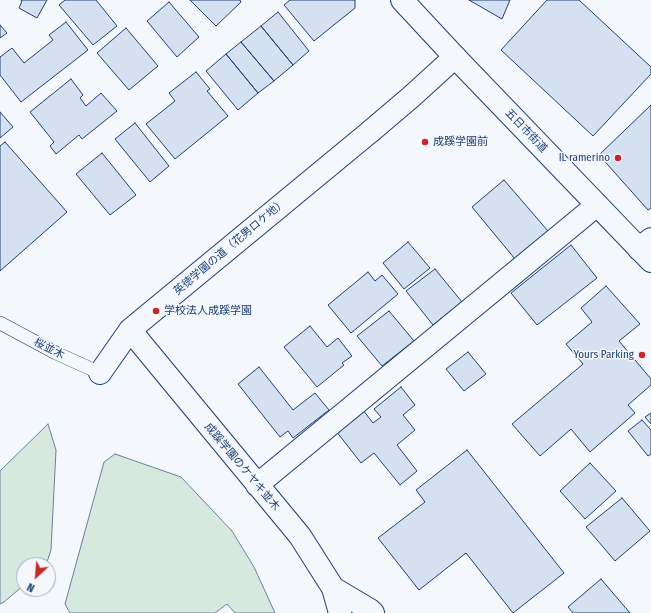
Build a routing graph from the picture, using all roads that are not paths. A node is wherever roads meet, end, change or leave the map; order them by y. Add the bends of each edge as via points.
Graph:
1 (402, 0) edge
2 (455, 57) junction
3 (597, 205) junction
4 (647, 250) edge
5 (0, 324) edge
6 (130, 330) junction
7 (100, 373) joint
8 (257, 485) junction
9 (332, 588) junction
10 (340, 613) edge
11 (373, 613) edge

1 - 2 street, 五日市街道
2 - 3 street, 五日市街道
2 - 6 street, 英徳学園の道（花男ロケ地） via 412,97
3 - 4 street, 五日市街道
3 - 8 street
5 - 7 lane, 桜並木
6 - 7 street, 英徳学園の道（花男ロケ地）
6 - 8 street, 成蹊学園のケヤキ並木
8 - 9 street, 成蹊学園のケヤキ並木 via 300,536
9 - 10 street, 成蹊学園のケヤキ並木
9 - 11 street

